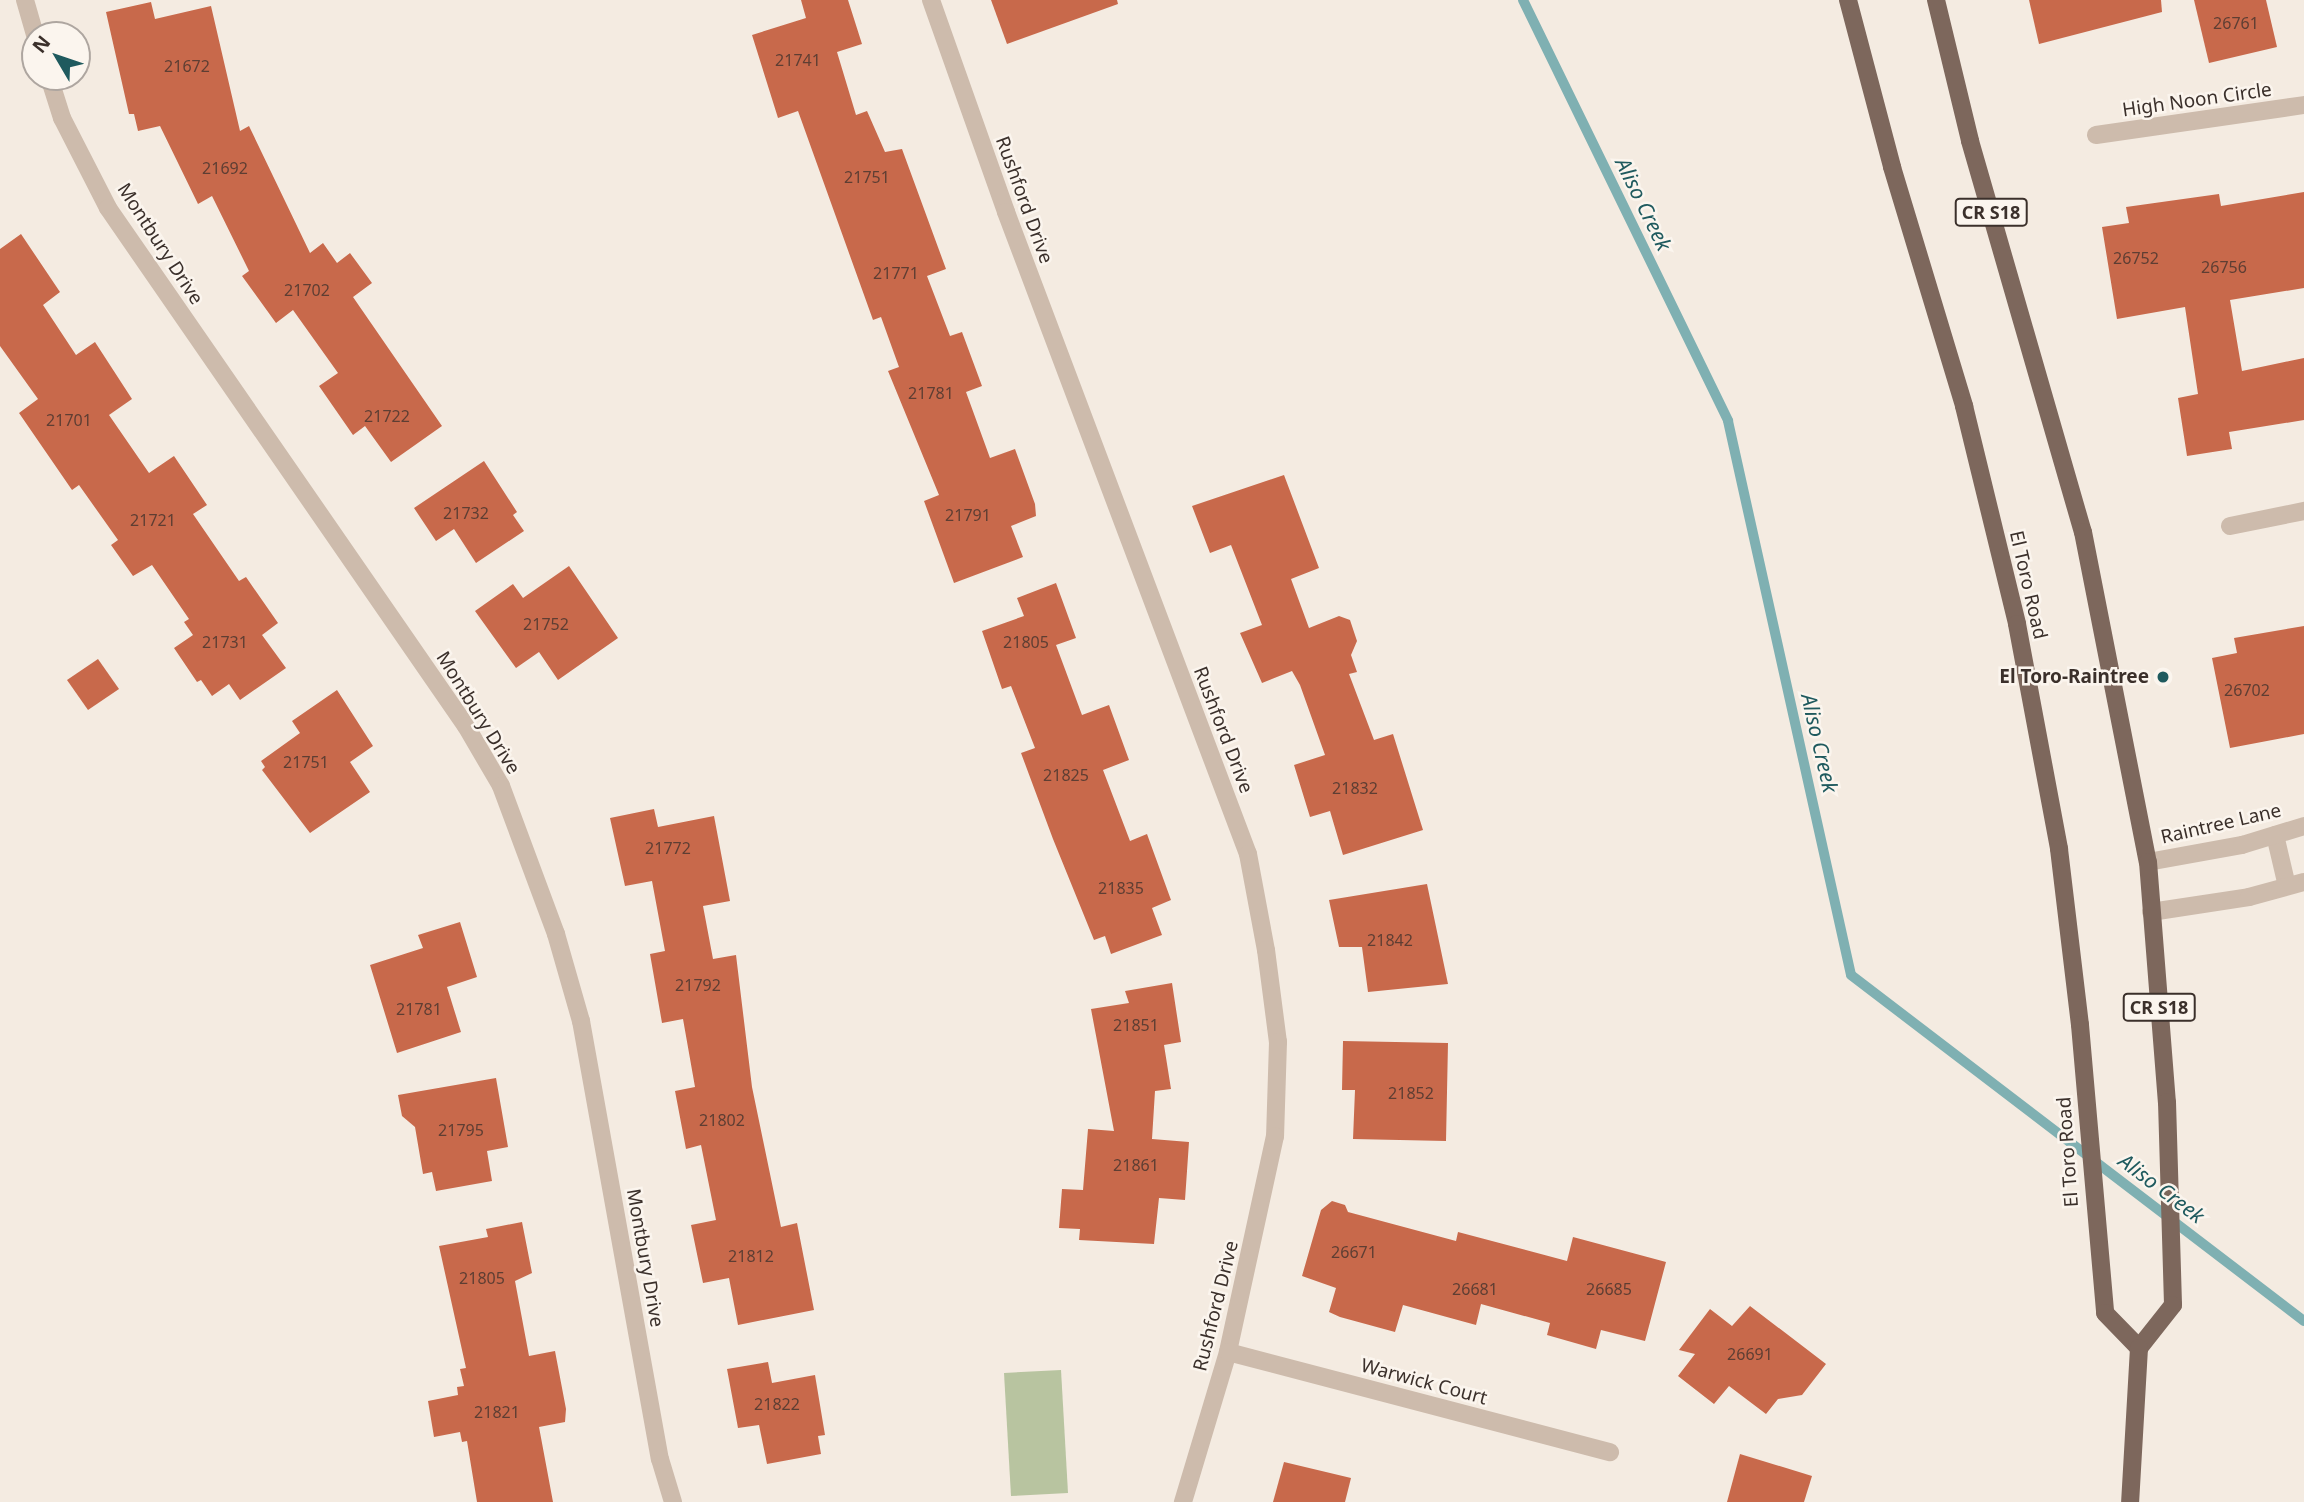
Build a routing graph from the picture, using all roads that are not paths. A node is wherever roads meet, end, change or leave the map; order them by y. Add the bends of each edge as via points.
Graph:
1 (25, 0) edge
2 (931, 0) edge
3 (1849, 0) edge
4 (1936, 0) edge
5 (31, 21) edge
6 (53, 91) edge
7 (2304, 105) edge
8 (2095, 135) dead end
9 (2304, 511) edge
10 (2230, 526) dead end
11 (2304, 826) edge
12 (2275, 835) junction
13 (2148, 862) junction
14 (2295, 884) edge
15 (2151, 912) junction
16 (2139, 1348) junction
17 (1228, 1352) junction
18 (1610, 1452) dead end
19 (673, 1502) edge
20 (1183, 1502) edge
21 (2130, 1502) edge

1 - 5 street
2 - 17 street, Rushford Drive via 1248,854 1278,1042 1275,1136
3 - 16 main road, El Toro Road via 1892,167 1964,406 2017,624 2059,849 2105,1313
4 - 13 main road, CR S18 via 1970,141 2083,532
6 - 19 street, Montbury Drive via 62,118 108,208 467,726 501,786 552,922 581,1021 660,1459
7 - 8 street, High Noon Circle
9 - 10 street
11 - 12 street, Raintree Lane
12 - 13 street, Raintree Lane
12 - 14 street
13 - 15 main road, CR S18
14 - 15 street
15 - 16 main road, CR S18 via 2167,1102 2173,1305
16 - 21 main road
17 - 18 street, Warwick Court
17 - 20 street, Rushford Drive

